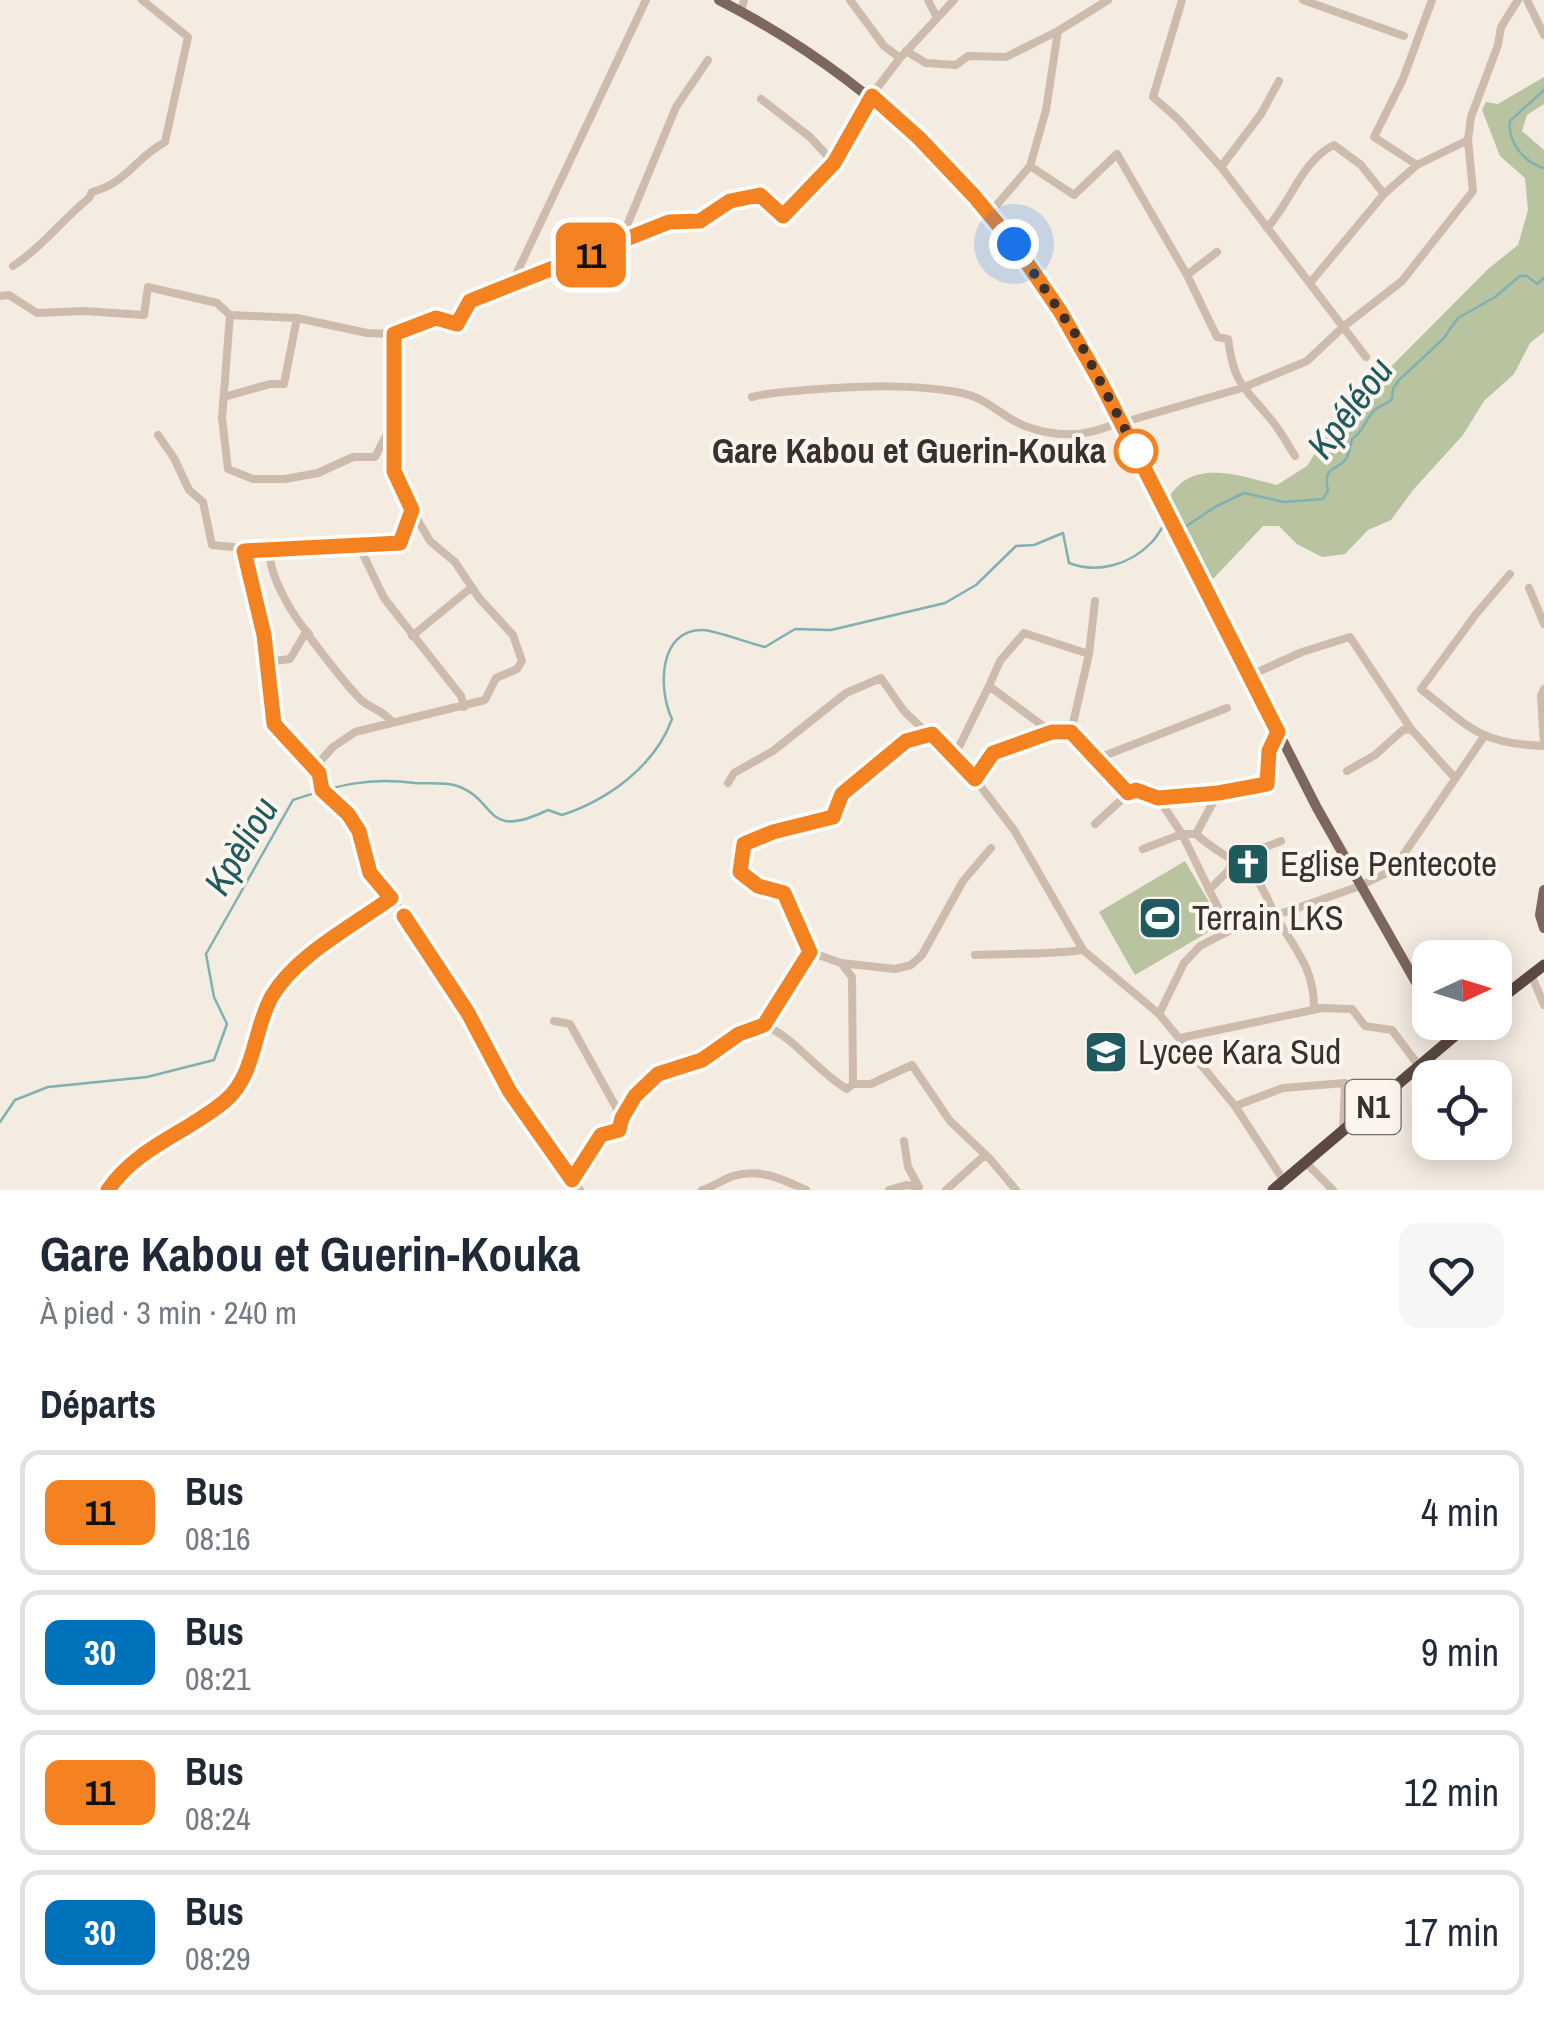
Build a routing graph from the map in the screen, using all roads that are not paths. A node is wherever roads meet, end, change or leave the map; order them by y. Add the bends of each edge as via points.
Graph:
1 (142, 0) edge
2 (646, 0) edge
3 (721, 0) edge
4 (850, 0) edge
5 (928, 0) edge
6 (954, 0) edge
7 (1108, 0) edge
8 (1182, 0) edge
9 (1302, 0) edge
10 (1432, 0) edge
11 (1518, 0) edge
12 (1527, 0) edge
13 (743, 6) edge
14 (936, 16) junction
15 (1058, 31) junction
16 (1544, 35) edge
17 (1404, 36) dead end
18 (903, 54) junction
19 (708, 60) dead end
20 (1279, 81) dead end
21 (872, 96) junction
22 (761, 99) dead end
23 (1468, 140) junction
24 (834, 163) junction
25 (1417, 164) junction
26 (1030, 166) junction
27 (1220, 167) junction
28 (1384, 194) junction
29 (989, 214) junction
30 (1267, 228) junction
31 (620, 240) junction
32 (1217, 252) dead end
33 (13, 266) dead end
34 (1187, 275) junction
35 (512, 282) junction
36 (1310, 283) junction
37 (0, 296) edge
38 (230, 314) junction
39 (297, 318) junction
40 (1343, 326) junction
41 (394, 334) junction
42 (1366, 357) dead end
43 (1242, 388) junction
44 (224, 397) junction
45 (752, 397) dead end
46 (1121, 422) junction
47 (392, 424) junction
48 (158, 435) dead end
49 (1295, 456) dead end
50 (375, 457) junction
51 (394, 471) junction
52 (412, 510) junction
53 (359, 546) junction
54 (244, 551) junction
55 (270, 551) junction
56 (1510, 574) dead end
57 (472, 587) junction
58 (1529, 588) dead end
59 (1095, 602) dead end
60 (1544, 624) edge
61 (306, 632) junction
62 (412, 636) junction
63 (322, 644) dead end
64 (1090, 654) junction
65 (267, 662) junction
66 (1249, 676) junction
67 (989, 686) junction
68 (1544, 688) edge
69 (464, 708) junction
70 (1227, 708) dead end
71 (391, 721) junction
72 (1411, 729) junction
73 (1052, 732) junction
74 (1071, 732) junction
75 (1278, 732) junction
76 (932, 734) junction
77 (1483, 738) junction
78 (1544, 745) edge
79 (954, 757) junction
80 (1096, 759) junction
81 (313, 769) junction
82 (1347, 771) dead end
83 (1454, 777) junction
84 (975, 779) junction
85 (728, 783) dead end
86 (1128, 793) junction
87 (1218, 793) junction
88 (1158, 798) junction
89 (1095, 824) dead end
90 (1182, 834) junction
91 (1196, 834) junction
92 (1281, 841) dead end
93 (992, 848) dead end
94 (1143, 849) dead end
95 (1231, 860) junction
96 (1360, 886) junction
97 (1209, 890) junction
98 (1544, 890) edge
99 (391, 898) junction
100 (1274, 913) junction
101 (1544, 928) edge
102 (1229, 930) junction
103 (1082, 950) junction
104 (810, 952) junction
105 (974, 955) dead end
106 (841, 963) junction
107 (1544, 964) edge
108 (1530, 974) junction
109 (1412, 976) edge
110 (1512, 989) edge
111 (1544, 1004) edge
112 (1314, 1010) junction
113 (1159, 1014) junction
114 (554, 1021) dead end
115 (764, 1025) junction
116 (1180, 1038) junction
117 (1449, 1040) edge
118 (1414, 1060) edge
119 (1426, 1060) edge
120 (1412, 1072) edge
121 (854, 1084) junction
122 (1234, 1106) junction
123 (622, 1118) junction
124 (1343, 1132) junction
125 (904, 1140) dead end
126 (985, 1155) junction
127 (1306, 1163) junction
128 (572, 1180) junction
129 (1278, 1186) edge
130 (920, 1188) edge
131 (108, 1190) edge
132 (580, 1190) edge
133 (702, 1190) edge
134 (806, 1190) edge
135 (889, 1190) edge
136 (946, 1190) edge
137 (1016, 1190) edge
138 (1333, 1190) edge

1 - 33 street via 188,38 165,142 124,179 92,192
2 - 35 street
3 - 13 main road
4 - 18 street via 884,46
5 - 14 street
6 - 14 street
7 - 15 street
8 - 27 street via 1153,96
9 - 17 street
10 - 25 street via 1374,137
11 - 23 street via 1501,27
12 - 16 street
13 - 21 main road
14 - 18 street
15 - 18 street via 1006,57 968,56 956,65
15 - 26 street
18 - 21 street
19 - 31 street via 676,107
20 - 27 street
21 - 24 street
21 - 29 main road
22 - 24 street
23 - 25 street
23 - 40 street via 1473,192 1461,210 1402,281
24 - 31 street via 783,216 760,195 718,206 700,221 669,222
25 - 28 street
26 - 29 street
26 - 34 street via 1074,195 1118,154
27 - 30 street
28 - 30 street via 1334,146 1318,153
28 - 36 street
29 - 46 main road via 1068,323
30 - 36 street
31 - 35 street
32 - 34 street
34 - 43 street via 1217,337 1228,339
35 - 41 street via 470,301 457,324 436,318
36 - 40 street
37 - 38 street via 10,295 37,313 128,316 144,315 148,287 217,303
38 - 39 street
38 - 44 street
39 - 41 street
39 - 44 street via 284,384
40 - 42 street
40 - 43 street via 1307,361
41 - 47 street
43 - 46 street
43 - 49 street
44 - 50 street via 228,469 285,479 352,457
45 - 46 street via 902,385 986,400 1023,426 1075,436
46 - 66 main road
47 - 50 street
47 - 51 street
48 - 54 street via 203,502 212,546
50 - 51 street
51 - 52 street
52 - 53 street via 400,543
52 - 57 street
53 - 55 street
53 - 62 street
54 - 55 street
54 - 65 street
55 - 61 street via 277,586
56 - 77 street via 1421,689
57 - 62 street
57 - 69 street via 513,635 522,660 496,678 485,700
58 - 60 street
59 - 64 street
61 - 63 street
61 - 65 street via 290,658
61 - 71 street via 357,696
62 - 69 street
64 - 67 street via 1024,634 1000,660
64 - 74 street
65 - 81 street via 274,724
66 - 72 street via 1350,637
66 - 75 main road
67 - 73 street
67 - 79 street
68 - 78 street
69 - 71 street
70 - 80 street
71 - 81 street via 355,732
72 - 82 street
72 - 83 street
73 - 74 street
73 - 84 street via 993,753
74 - 80 street
75 - 87 street via 1267,784
75 - 96 main road
76 - 79 street
76 - 85 street via 904,711 882,678 846,693
76 - 104 street via 906,741 842,794 833,817 744,844 740,872 784,893
77 - 78 street
77 - 83 street
79 - 84 street
80 - 86 street
81 - 99 street via 322,777 322,790 359,831 370,873
83 - 96 street via 1393,870
84 - 103 street via 1014,830
86 - 88 street
86 - 89 street
87 - 88 street
87 - 91 street
88 - 90 street
90 - 91 street
90 - 94 street
90 - 97 street
91 - 95 street
92 - 95 street
93 - 106 street via 910,965
95 - 97 street
95 - 100 street via 1260,883
96 - 100 street
96 - 109 main road
97 - 102 street
98 - 101 main road
99 - 128 street
99 - 131 street via 302,961 272,997 246,1074 226,1100 153,1146
100 - 102 street
100 - 112 street via 1315,987
102 - 113 street via 1184,963
103 - 105 street
103 - 113 street
104 - 106 street
104 - 115 street
106 - 121 street via 852,977
107 - 108 highway
108 - 110 highway
108 - 111 street
112 - 116 street
112 - 118 street via 1352,1009 1364,1026 1392,1030
113 - 116 street
114 - 123 street via 570,1024
115 - 121 street via 783,1033 828,1078 846,1089
115 - 123 street via 702,1060 658,1074
116 - 122 street
117 - 119 highway, N1
120 - 124 highway, N1
121 - 126 street via 871,1084 912,1065 950,1121
122 - 124 street via 1283,1088 1345,1083
122 - 129 street
123 - 128 street via 619,1130 601,1135
124 - 127 highway, N1
125 - 130 street
126 - 136 street
126 - 137 street
127 - 129 highway, N1
127 - 138 street
128 - 132 street
130 - 135 street
133 - 134 street via 752,1173

